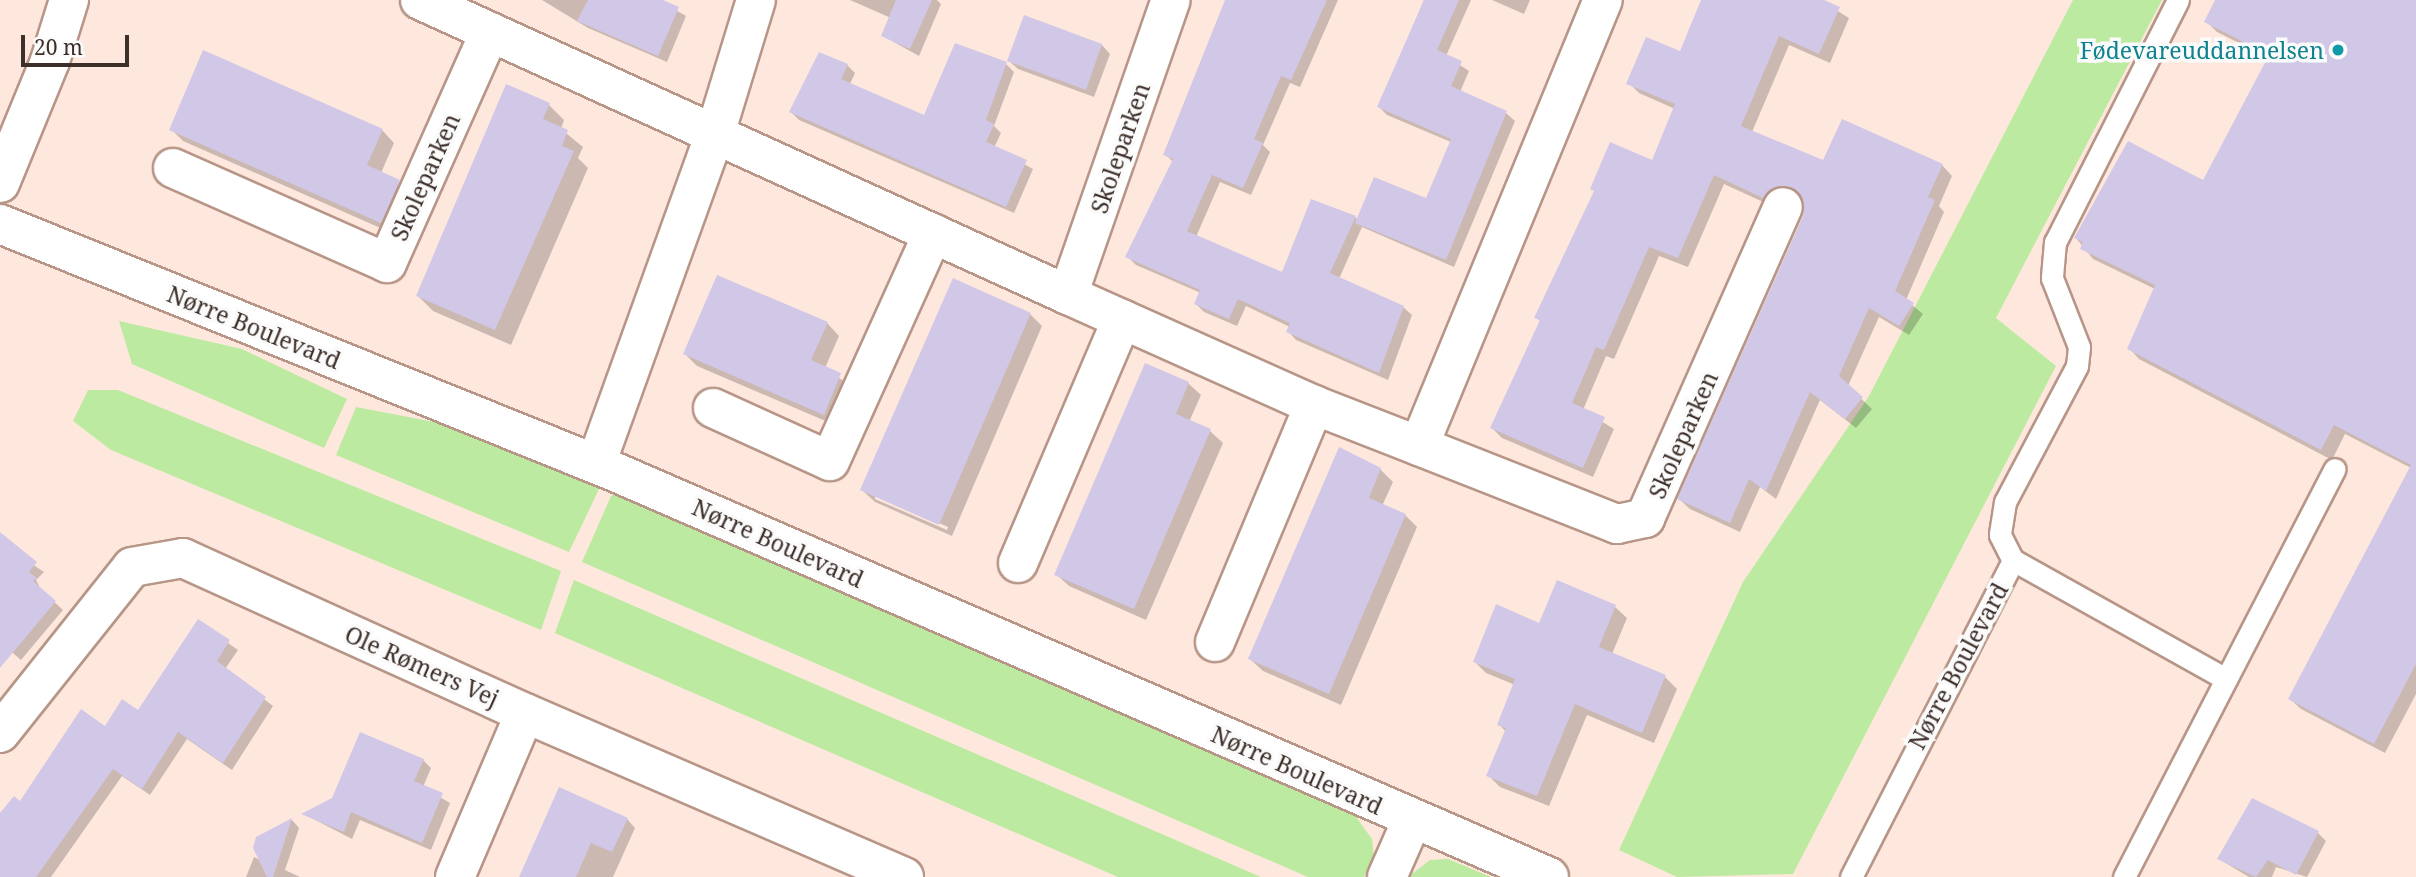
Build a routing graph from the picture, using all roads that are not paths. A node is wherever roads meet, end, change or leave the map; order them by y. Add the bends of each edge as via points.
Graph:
1 (69, 0) edge
2 (420, 0) edge
3 (756, 0) edge
4 (1171, 0) edge
5 (1603, 0) edge
6 (2178, 0) edge
7 (490, 32) junction
8 (715, 134) junction
9 (173, 169) dead end
10 (0, 183) edge
11 (1783, 207) dead end
12 (0, 224) edge
13 (933, 233) junction
14 (1068, 295) junction
15 (1122, 319) junction
16 (1314, 405) junction
17 (713, 408) dead end
18 (1419, 446) junction
19 (596, 464) junction
20 (2335, 468) dead end
21 (2013, 560) junction
22 (1018, 563) dead end
23 (1215, 642) dead end
24 (2226, 679) junction
25 (525, 713) junction
26 (0, 733) edge
27 (1412, 820) junction
28 (455, 877) edge
29 (904, 877) edge
30 (1387, 877) edge
31 (1549, 877) edge
32 (1851, 877) edge
33 (2124, 877) edge

1 - 10 street via 50,61
2 - 7 street, Skoleparken
3 - 8 street
4 - 14 street, Skoleparken
5 - 18 street
6 - 21 lane via 2055,242 2052,278 2079,347 2077,366 2005,502 2000,535
7 - 8 street, Skoleparken
7 - 9 street, Skoleparken via 387,263
8 - 13 street, Skoleparken
8 - 19 street
11 - 18 street, Skoleparken via 1646,518 1617,524
12 - 19 street, Nørre Boulevard
13 - 14 street, Skoleparken
13 - 17 street via 830,461
14 - 15 street, Skoleparken
15 - 16 street, Skoleparken
15 - 22 street
16 - 18 street, Skoleparken
16 - 23 street
19 - 27 street, Nørre Boulevard
20 - 24 lane
21 - 24 lane, Nørre Boulevard
21 - 32 lane, Nørre Boulevard
24 - 33 lane
25 - 26 street, Ole Rømers Vej via 183,558 132,567
25 - 28 street
25 - 29 street, Ole Rømers Vej
27 - 30 street
27 - 31 street, Nørre Boulevard

